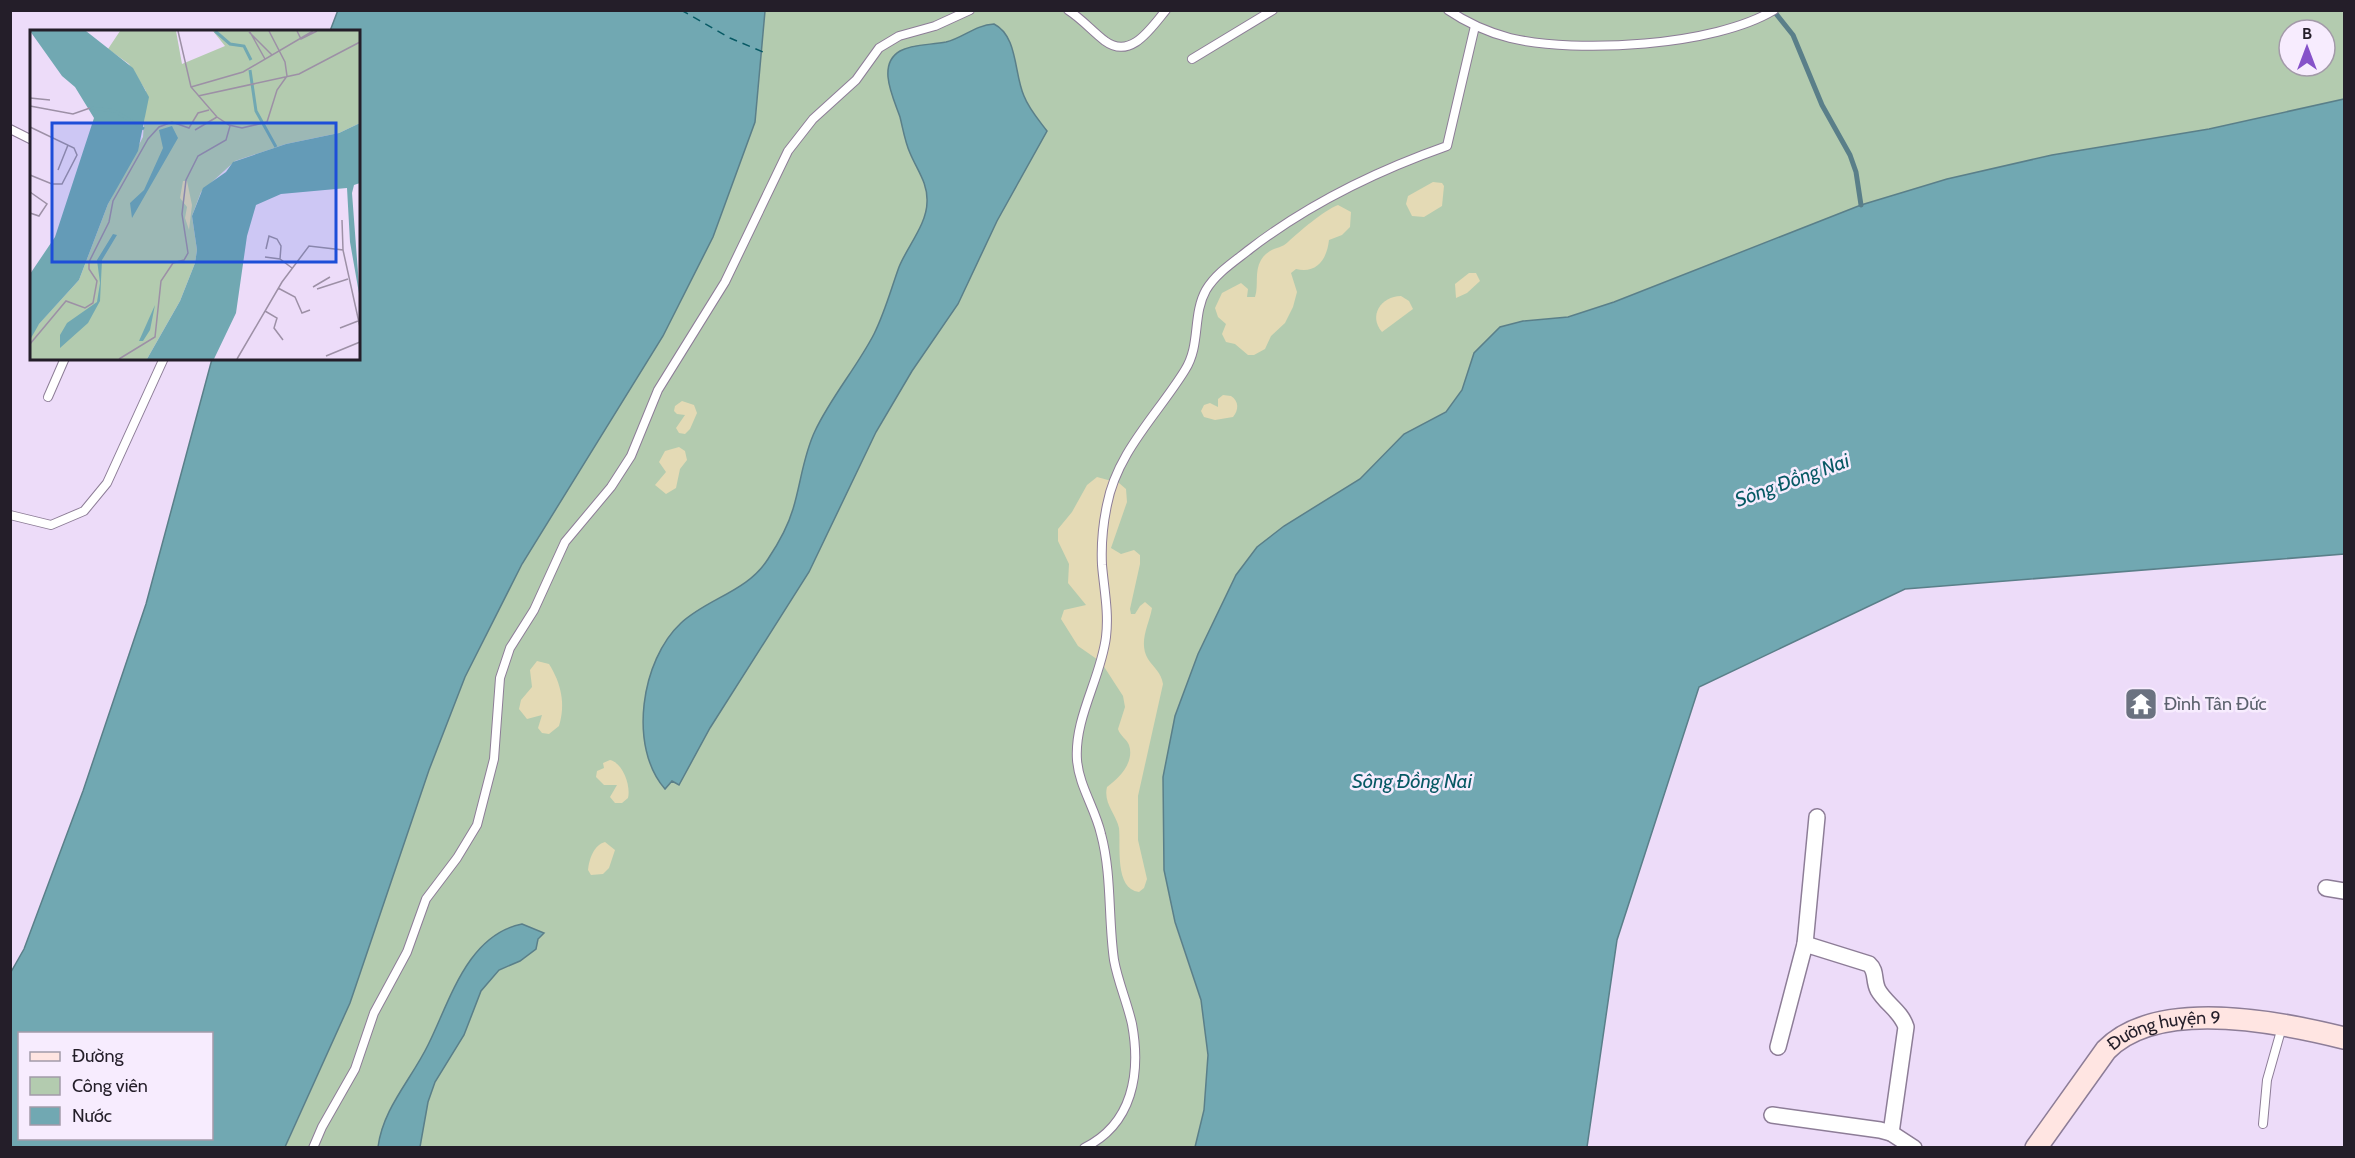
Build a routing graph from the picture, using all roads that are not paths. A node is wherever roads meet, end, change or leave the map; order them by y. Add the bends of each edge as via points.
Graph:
1 (970, 10) edge
2 (1068, 10) edge
3 (1166, 10) edge
4 (1273, 10) edge
5 (1448, 10) edge
6 (1774, 10) edge
7 (1475, 26) junction
8 (1192, 59) dead end
9 (10, 129) edge
10 (30, 139) edge
11 (64, 360) edge
12 (163, 360) edge
13 (48, 398) dead end
14 (10, 515) edge
15 (1817, 817) dead end
16 (2326, 888) dead end
17 (2344, 891) edge
18 (1804, 944) junction
19 (2283, 1026) junction
20 (2344, 1038) edge
21 (1778, 1047) dead end
22 (1772, 1115) dead end
23 (2263, 1124) dead end
24 (1891, 1133) junction
25 (313, 1148) edge
26 (1084, 1148) edge
27 (1914, 1148) edge
28 (2036, 1148) edge

1 - 25 lane via 899,36 879,48 856,80 813,119 788,151 725,282 658,390 631,456 565,542 534,610 510,648 500,678 494,759 477,825 458,858 426,898 407,952 374,1013 355,1069
2 - 3 lane via 1105,41 1122,46 1141,40
4 - 8 lane
5 - 7 lane
6 - 7 lane via 1724,30 1615,45 1526,41
7 - 26 lane via 1447,146 1388,168 1321,201 1213,280 1199,308 1191,359 1130,448 1115,477 1102,538 1106,635 1078,734 1077,761 1104,846 1114,961 1131,1022 1135,1072 1130,1100 1116,1123
9 - 10 lane
11 - 13 lane
12 - 14 lane via 106,483 84,511 51,525
15 - 18 street
16 - 17 street
18 - 21 street
18 - 24 street via 1869,964 1875,971 1878,991 1903,1018 1905,1045
19 - 20 street, Đường huyện 9
19 - 23 lane via 2267,1080
19 - 28 street, Đường huyện 9 via 2238,1019 2184,1019 2138,1028 2106,1050
22 - 24 street
24 - 27 street

